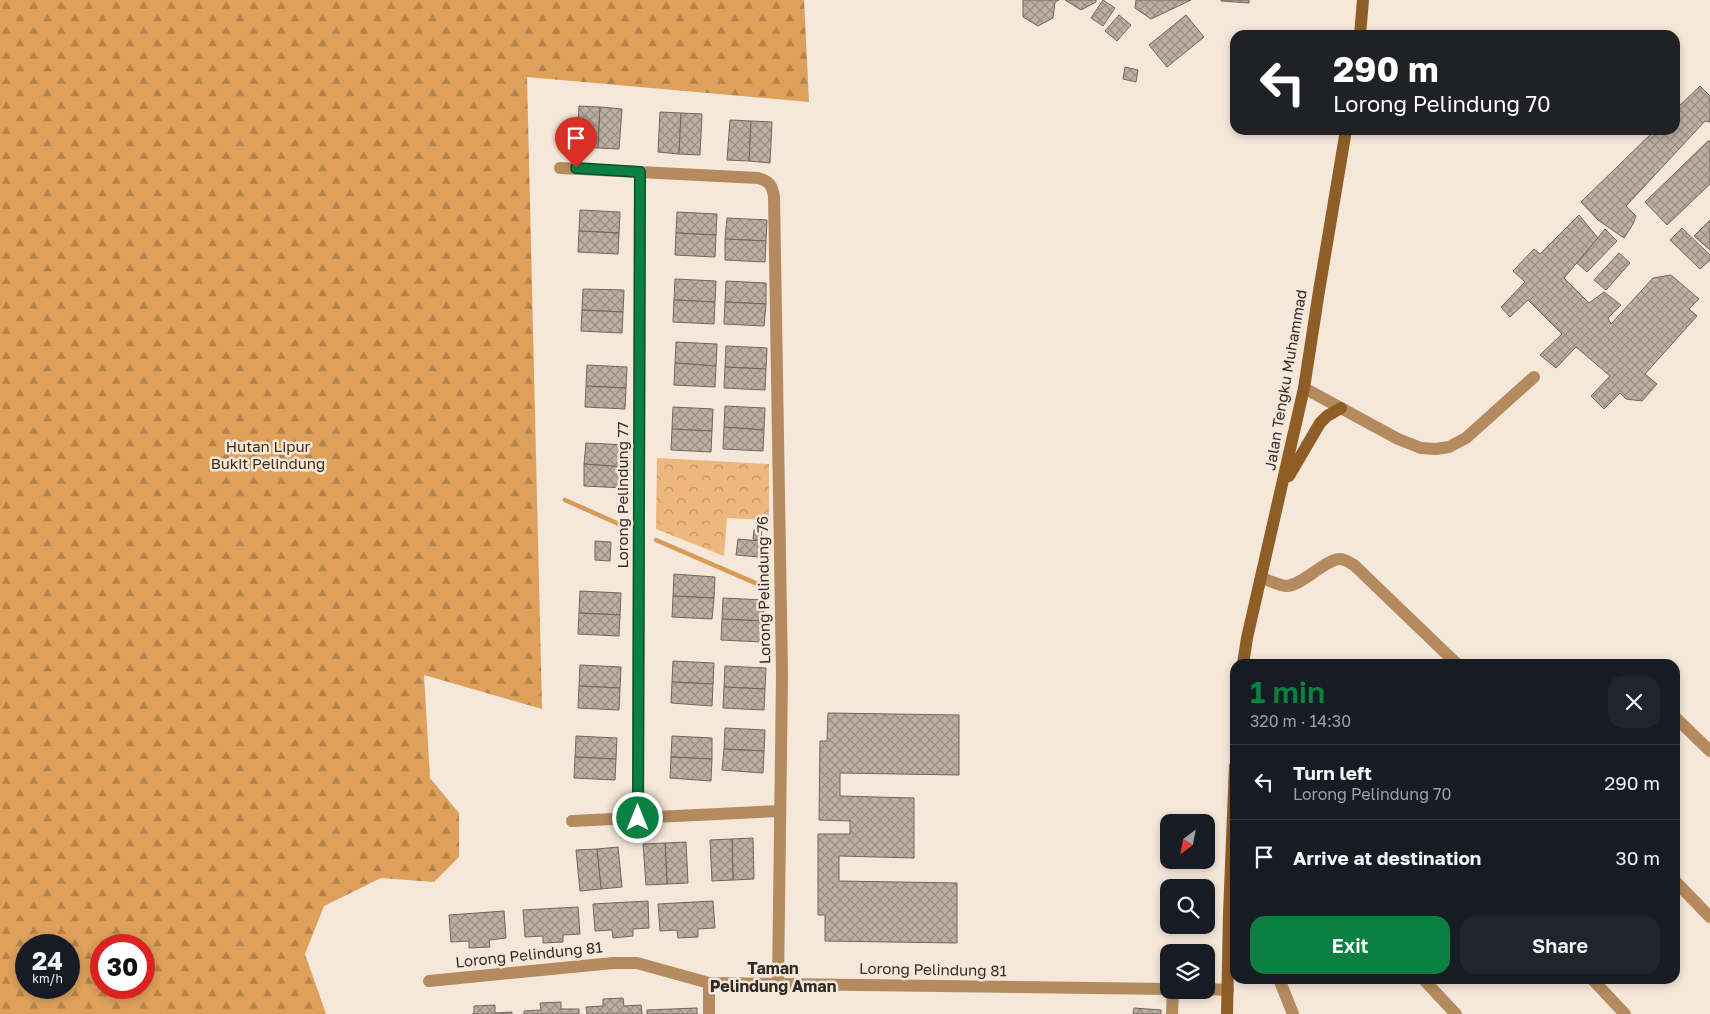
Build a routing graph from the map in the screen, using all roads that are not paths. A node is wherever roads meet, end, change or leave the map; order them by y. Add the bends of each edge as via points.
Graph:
1 (1363, 0) edge
2 (1360, 30) edge
3 (1345, 135) edge
4 (560, 168) dead end
5 (640, 172) junction
6 (1534, 377) dead end
7 (1304, 388) junction
8 (1341, 408) junction
9 (1282, 488) junction
10 (1261, 578) junction
11 (1244, 659) edge
12 (1452, 659) edge
13 (1680, 722) edge
14 (1710, 751) edge
15 (780, 811) junction
16 (638, 818) junction
17 (572, 821) dead end
18 (1680, 886) edge
19 (1710, 916) edge
20 (1230, 953) edge
21 (430, 981) dead end
22 (709, 983) junction
23 (778, 984) junction
24 (1281, 984) edge
25 (1428, 984) edge
26 (1597, 984) edge
27 (1160, 989) edge
28 (1215, 990) edge
29 (1228, 990) junction
30 (1173, 999) edge
31 (709, 1014) edge
32 (1172, 1014) edge
33 (1227, 1014) edge
34 (1294, 1014) edge
35 (1456, 1014) edge
36 (1625, 1014) edge

1 - 2 main road
3 - 7 main road, Jalan Tengku Muhammad
4 - 5 street
5 - 15 street, Lorong Pelindung 76 via 758,178 772,186 782,674
5 - 16 street, Lorong Pelindung 77
6 - 8 street via 1466,438 1449,447 1421,448
7 - 8 street
7 - 9 main road, Jalan Tengku Muhammad
8 - 9 main road via 1320,423
9 - 10 main road, Jalan Tengku Muhammad
10 - 11 main road, Jalan Tengku Muhammad
10 - 12 street via 1286,586 1297,583 1330,562 1346,561 1354,565
13 - 14 street
15 - 16 street
15 - 23 street, Lorong Pelindung 76
16 - 17 street
18 - 19 street
20 - 29 main road
21 - 22 street, Lorong Pelindung 81 via 637,963
22 - 23 street, Lorong Pelindung 81
22 - 31 street
23 - 27 street, Lorong Pelindung 81
24 - 34 street
25 - 35 street
26 - 36 street
28 - 29 street
29 - 33 main road
30 - 32 street

